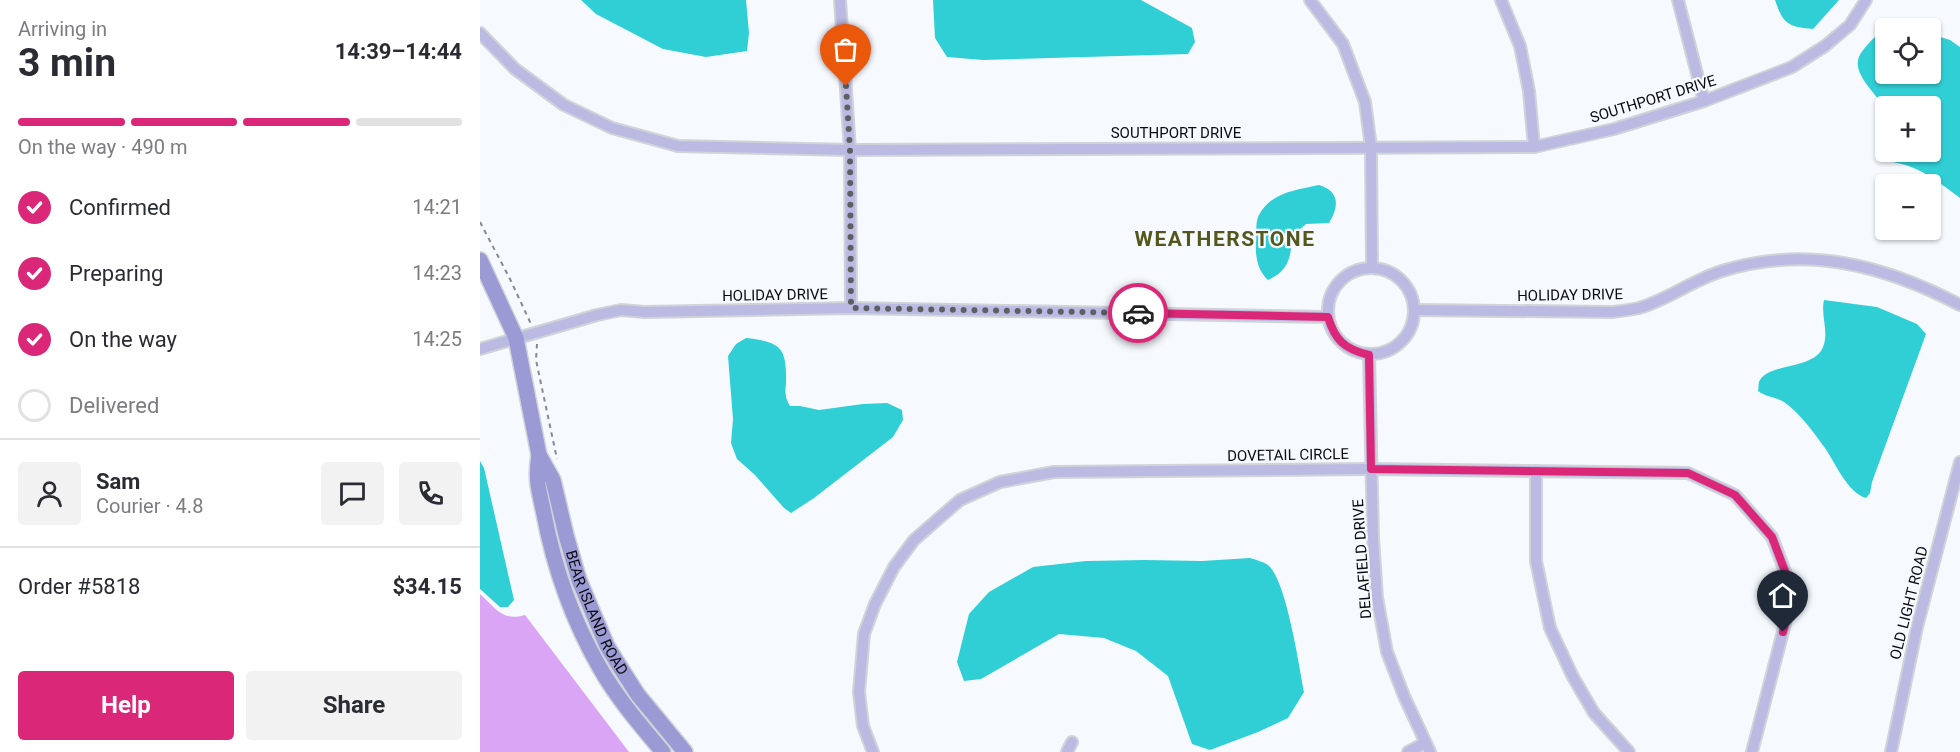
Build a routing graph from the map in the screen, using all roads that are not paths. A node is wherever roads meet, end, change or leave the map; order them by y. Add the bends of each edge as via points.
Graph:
1 (840, 0) edge
2 (1310, 0) edge
3 (1501, 0) edge
4 (1678, 0) edge
5 (1866, 0) edge
6 (480, 33) edge
7 (1704, 101) junction
8 (1371, 147) junction
9 (1534, 147) junction
10 (850, 150) junction
11 (480, 260) edge
12 (1372, 267) junction
13 (1960, 304) edge
14 (851, 308) junction
15 (1414, 310) junction
16 (1328, 317) junction
17 (516, 338) junction
18 (480, 349) edge
19 (1369, 355) junction
20 (539, 455) junction
21 (1960, 462) edge
22 (1371, 469) junction
23 (1536, 471) junction
24 (1427, 748) edge
25 (663, 752) edge
26 (685, 752) edge
27 (873, 752) edge
28 (1408, 752) edge
29 (1629, 752) edge
30 (1752, 752) edge
31 (1891, 752) edge

1 - 10 street
2 - 8 street via 1344,44 1365,102
3 - 9 street via 1520,46
4 - 7 street
5 - 7 street, SOUTHPORT DRIVE via 1850,25 1792,68
6 - 10 street, SOUTHPORT DRIVE via 515,69 564,105 612,128 678,146
7 - 9 street, SOUTHPORT DRIVE via 1614,129
8 - 9 street, SOUTHPORT DRIVE
8 - 10 street, SOUTHPORT DRIVE
8 - 12 street
10 - 14 street
11 - 17 street, BEAR ISLAND ROAD
12 - 15 street via 1386,271 1404,284
12 - 16 street via 1341,279 1330,295
13 - 15 street, HOLIDAY DRIVE via 1874,268 1786,259 1722,271 1639,308 1612,312
14 - 16 street, HOLIDAY DRIVE
14 - 17 street, HOLIDAY DRIVE via 621,310
15 - 19 street via 1411,328 1398,345
16 - 19 street via 1332,332 1346,347
17 - 18 street, HOLIDAY DRIVE
17 - 20 street, BEAR ISLAND ROAD
19 - 22 street, DELAFIELD DRIVE
20 - 25 street, BEAR ISLAND ROAD via 536,476 548,538 571,607 601,669
20 - 26 street, BEAR ISLAND ROAD via 553,480 579,580 607,646 638,695
21 - 31 street, OLD LIGHT ROAD via 1917,627
22 - 23 street, DOVETAIL CIRCLE
22 - 24 street, DELAFIELD DRIVE via 1377,598 1387,652
22 - 27 street, DOVETAIL CIRCLE via 1053,472 1000,482 960,500 914,540 894,567 864,634 859,692 863,726
23 - 29 street via 1536,561 1550,628 1594,713
23 - 30 street, DOVETAIL CIRCLE via 1688,473 1735,495 1772,537 1786,574 1788,612
24 - 28 street

